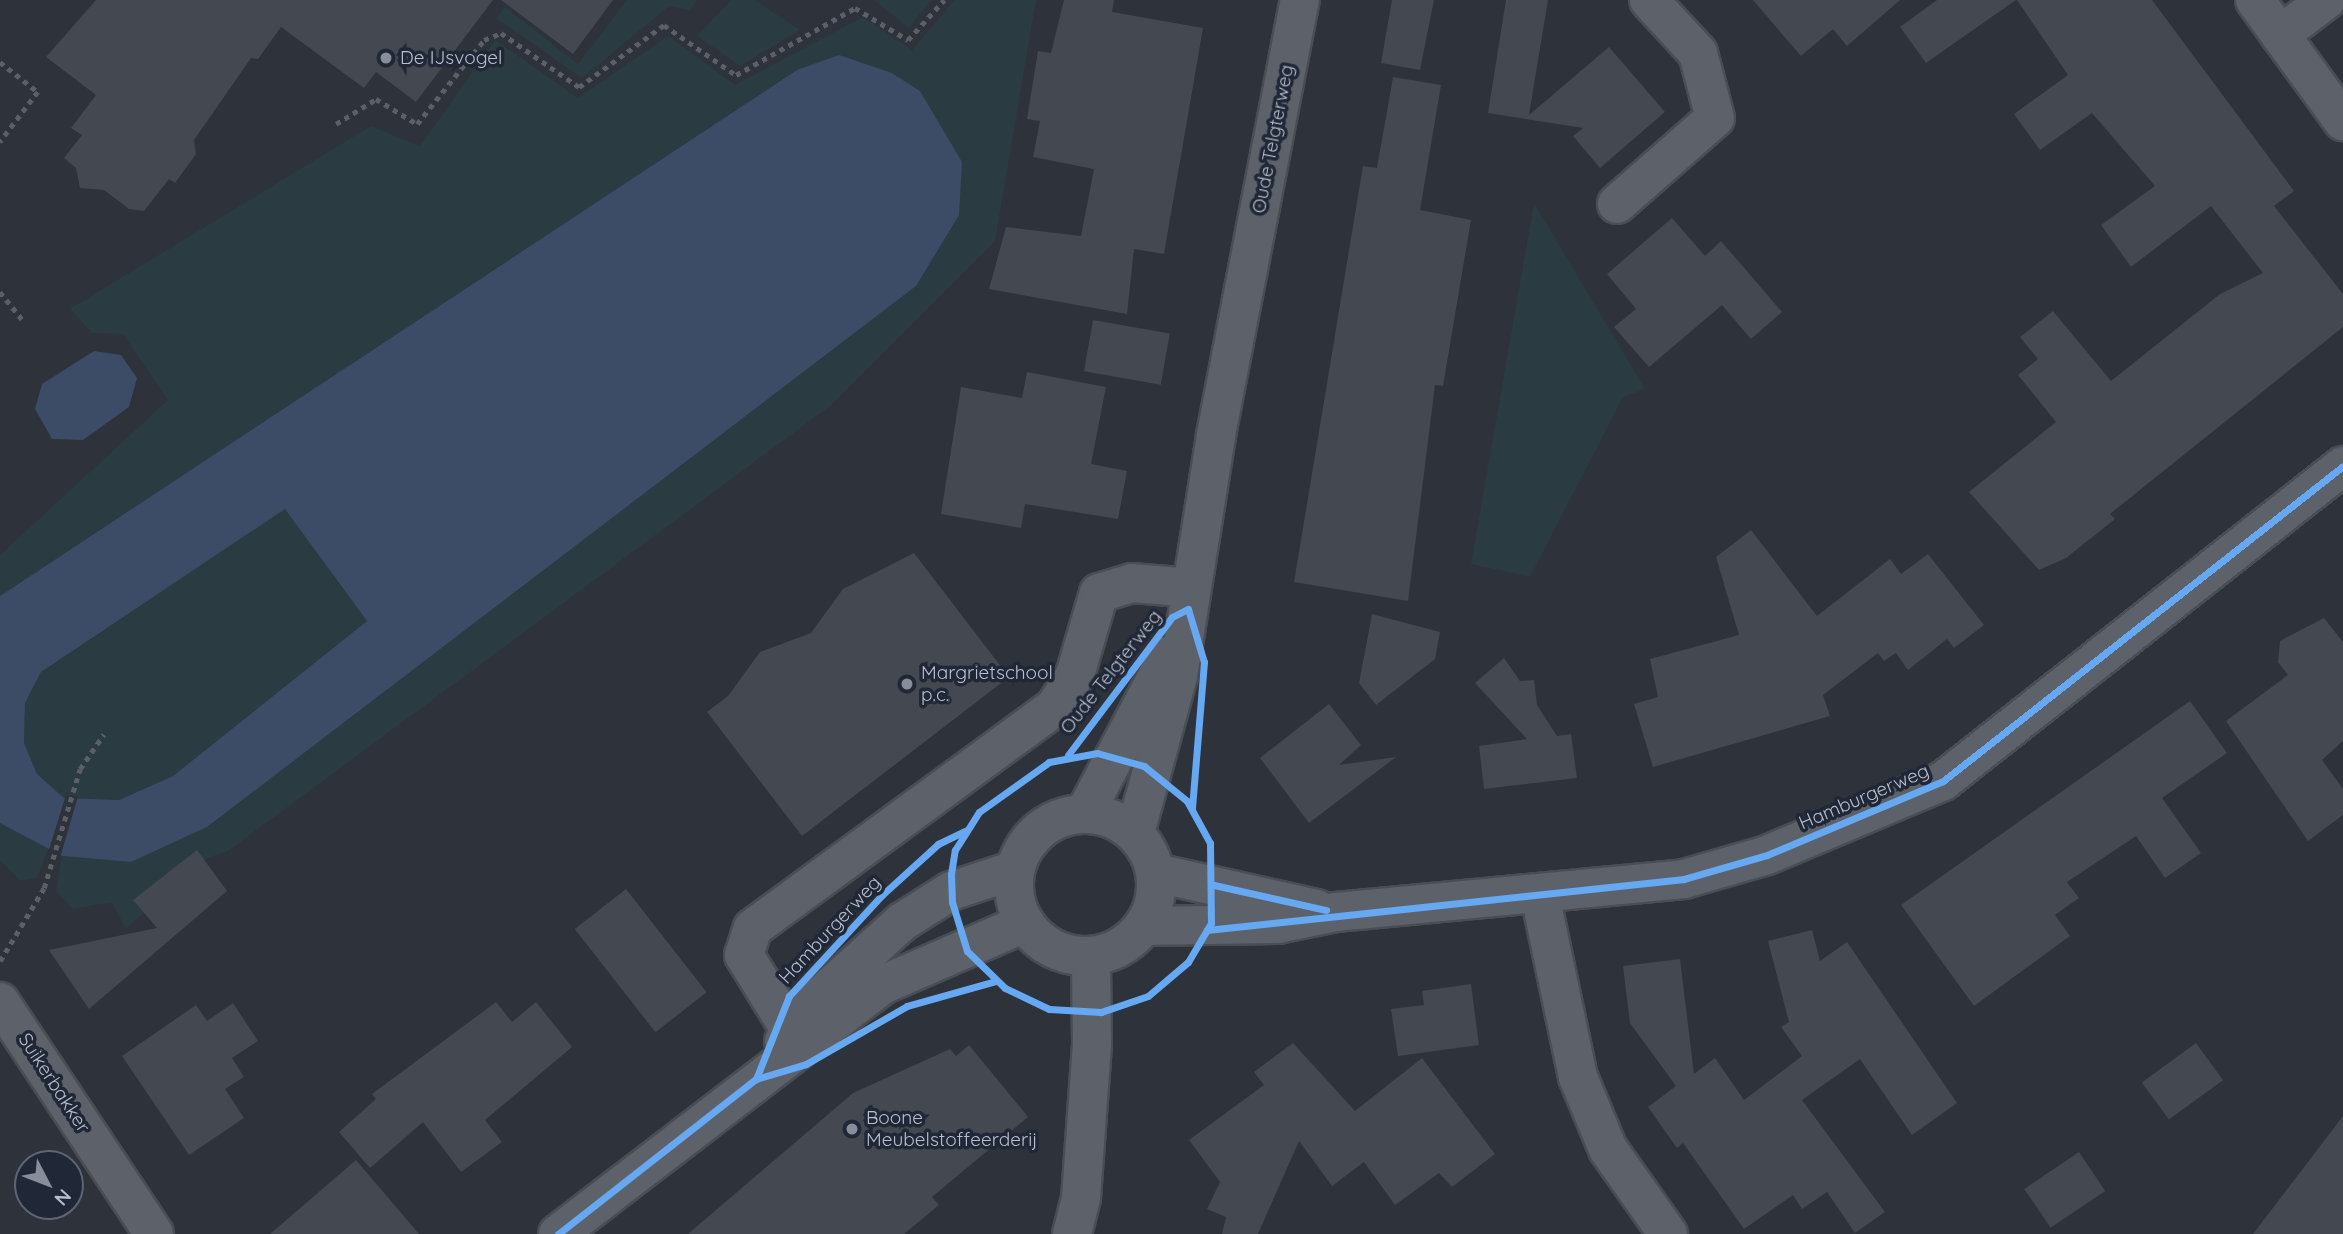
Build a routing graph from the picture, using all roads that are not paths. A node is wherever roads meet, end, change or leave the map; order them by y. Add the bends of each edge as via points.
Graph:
1 (1300, 0) edge
2 (1649, 0) edge
3 (2255, 0) edge
4 (2326, 0) edge
5 (2280, 35) junction
6 (2343, 121) edge
7 (1617, 204) dead end
8 (2343, 466) edge
9 (1190, 598) junction
10 (1085, 813) junction
11 (1135, 833) junction
12 (1015, 870) junction
13 (1156, 873) junction
14 (1540, 895) junction
15 (1336, 912) junction
16 (1025, 923) junction
17 (1143, 926) junction
18 (1091, 956) junction
19 (0, 1002) edge
20 (796, 1039) junction
21 (153, 1234) edge
22 (558, 1234) edge
23 (1072, 1234) edge
24 (1668, 1234) edge

1 - 9 street, Oude Telgterweg
2 - 7 street via 1698,53 1714,118
3 - 5 street
4 - 5 street
5 - 6 street
8 - 14 street, Hamburgerweg via 1943,781 1767,855 1696,875
9 - 10 street, Oude Telgterweg
9 - 11 street, Oude Telgterweg via 1178,676
9 - 20 street, Hamburgerweg via 1132,583 1099,593 1076,675 1055,707 753,928 744,955
10 - 11 street via 1117,820
10 - 12 street via 1058,819 1035,834
11 - 13 street
12 - 16 street via 1014,897
12 - 20 street, Hamburgerweg via 951,891 902,922 851,965
13 - 15 street, Hamburgerweg
13 - 17 street via 1155,901
14 - 15 street, Hamburgerweg
14 - 24 street via 1578,1077 1608,1149
15 - 17 street, Hamburgerweg via 1207,930
16 - 18 street via 1046,946
16 - 20 street, Hamburgerweg via 882,985
17 - 18 street via 1115,950
18 - 23 street via 1081,1198
19 - 21 street, Suikerbakker
20 - 22 street, Hamburgerweg via 756,1079

